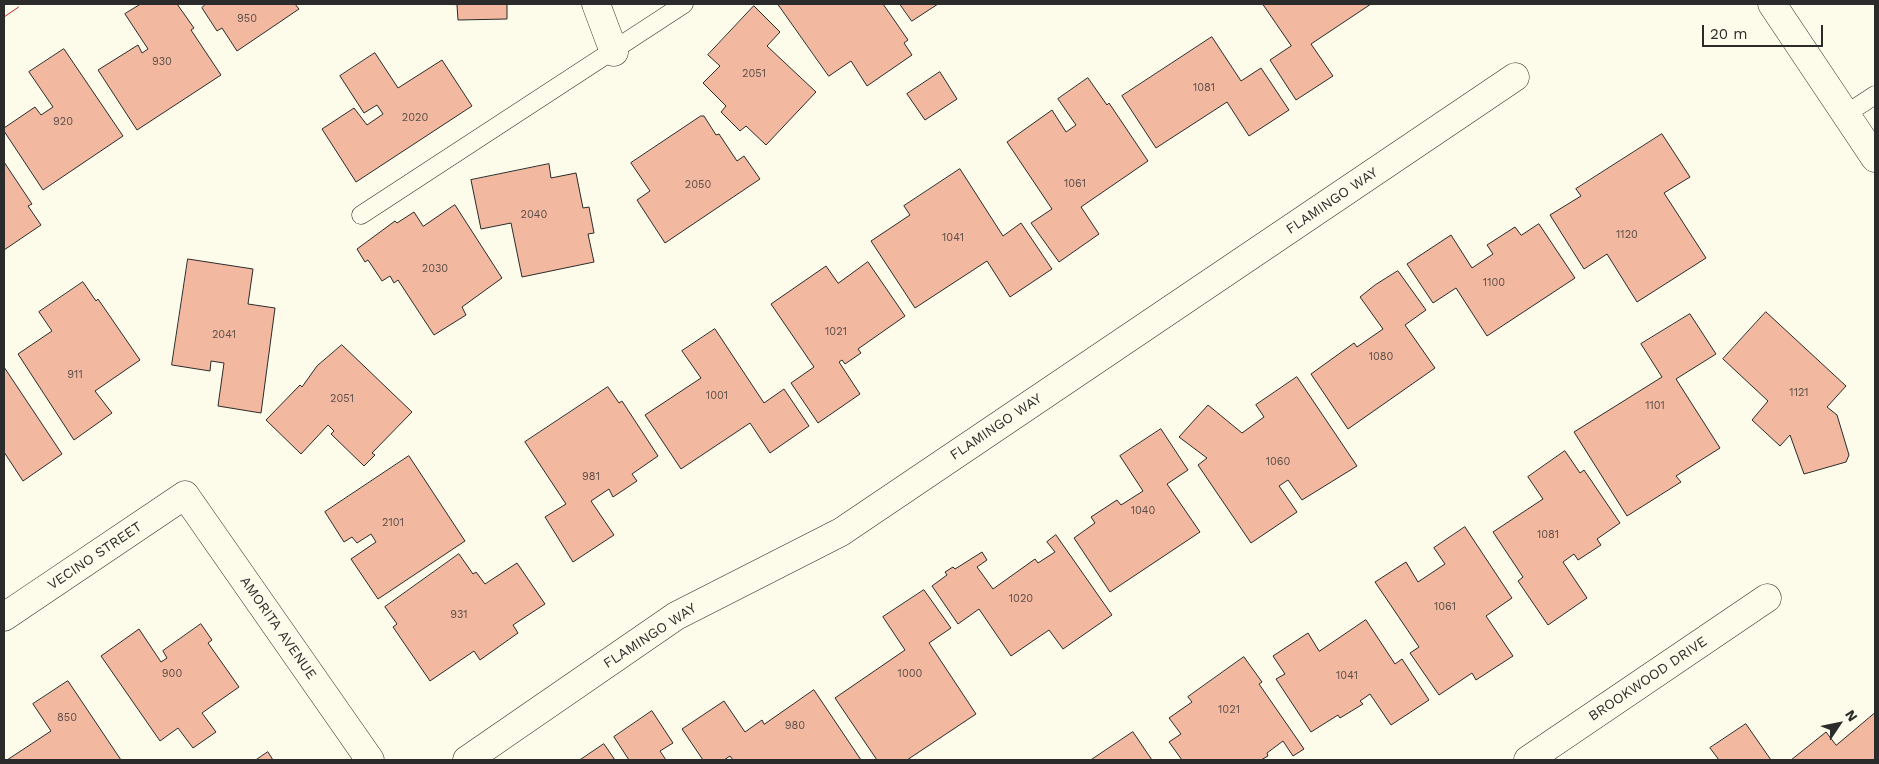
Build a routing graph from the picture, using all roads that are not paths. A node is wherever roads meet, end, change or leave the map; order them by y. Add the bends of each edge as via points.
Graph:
1 (596, 4) edge
2 (684, 4) edge
3 (1772, 4) edge
4 (614, 52) junction
5 (1515, 77) dead end
6 (1875, 95) edge
7 (1846, 114) junction
8 (1875, 158) edge
9 (361, 215) dead end
10 (185, 495) joint
11 (1768, 598) dead end
12 (4, 617) edge
13 (370, 760) edge
14 (467, 760) edge
15 (1528, 760) edge

1 - 4 street
2 - 4 lane
3 - 7 street
4 - 9 lane
5 - 14 street, FLAMINGO WAY via 841,532 676,616
6 - 7 lane
7 - 8 street
10 - 12 street, VECINO STREET
10 - 13 street, AMORITA AVENUE
11 - 15 street, BROOKWOOD DRIVE

